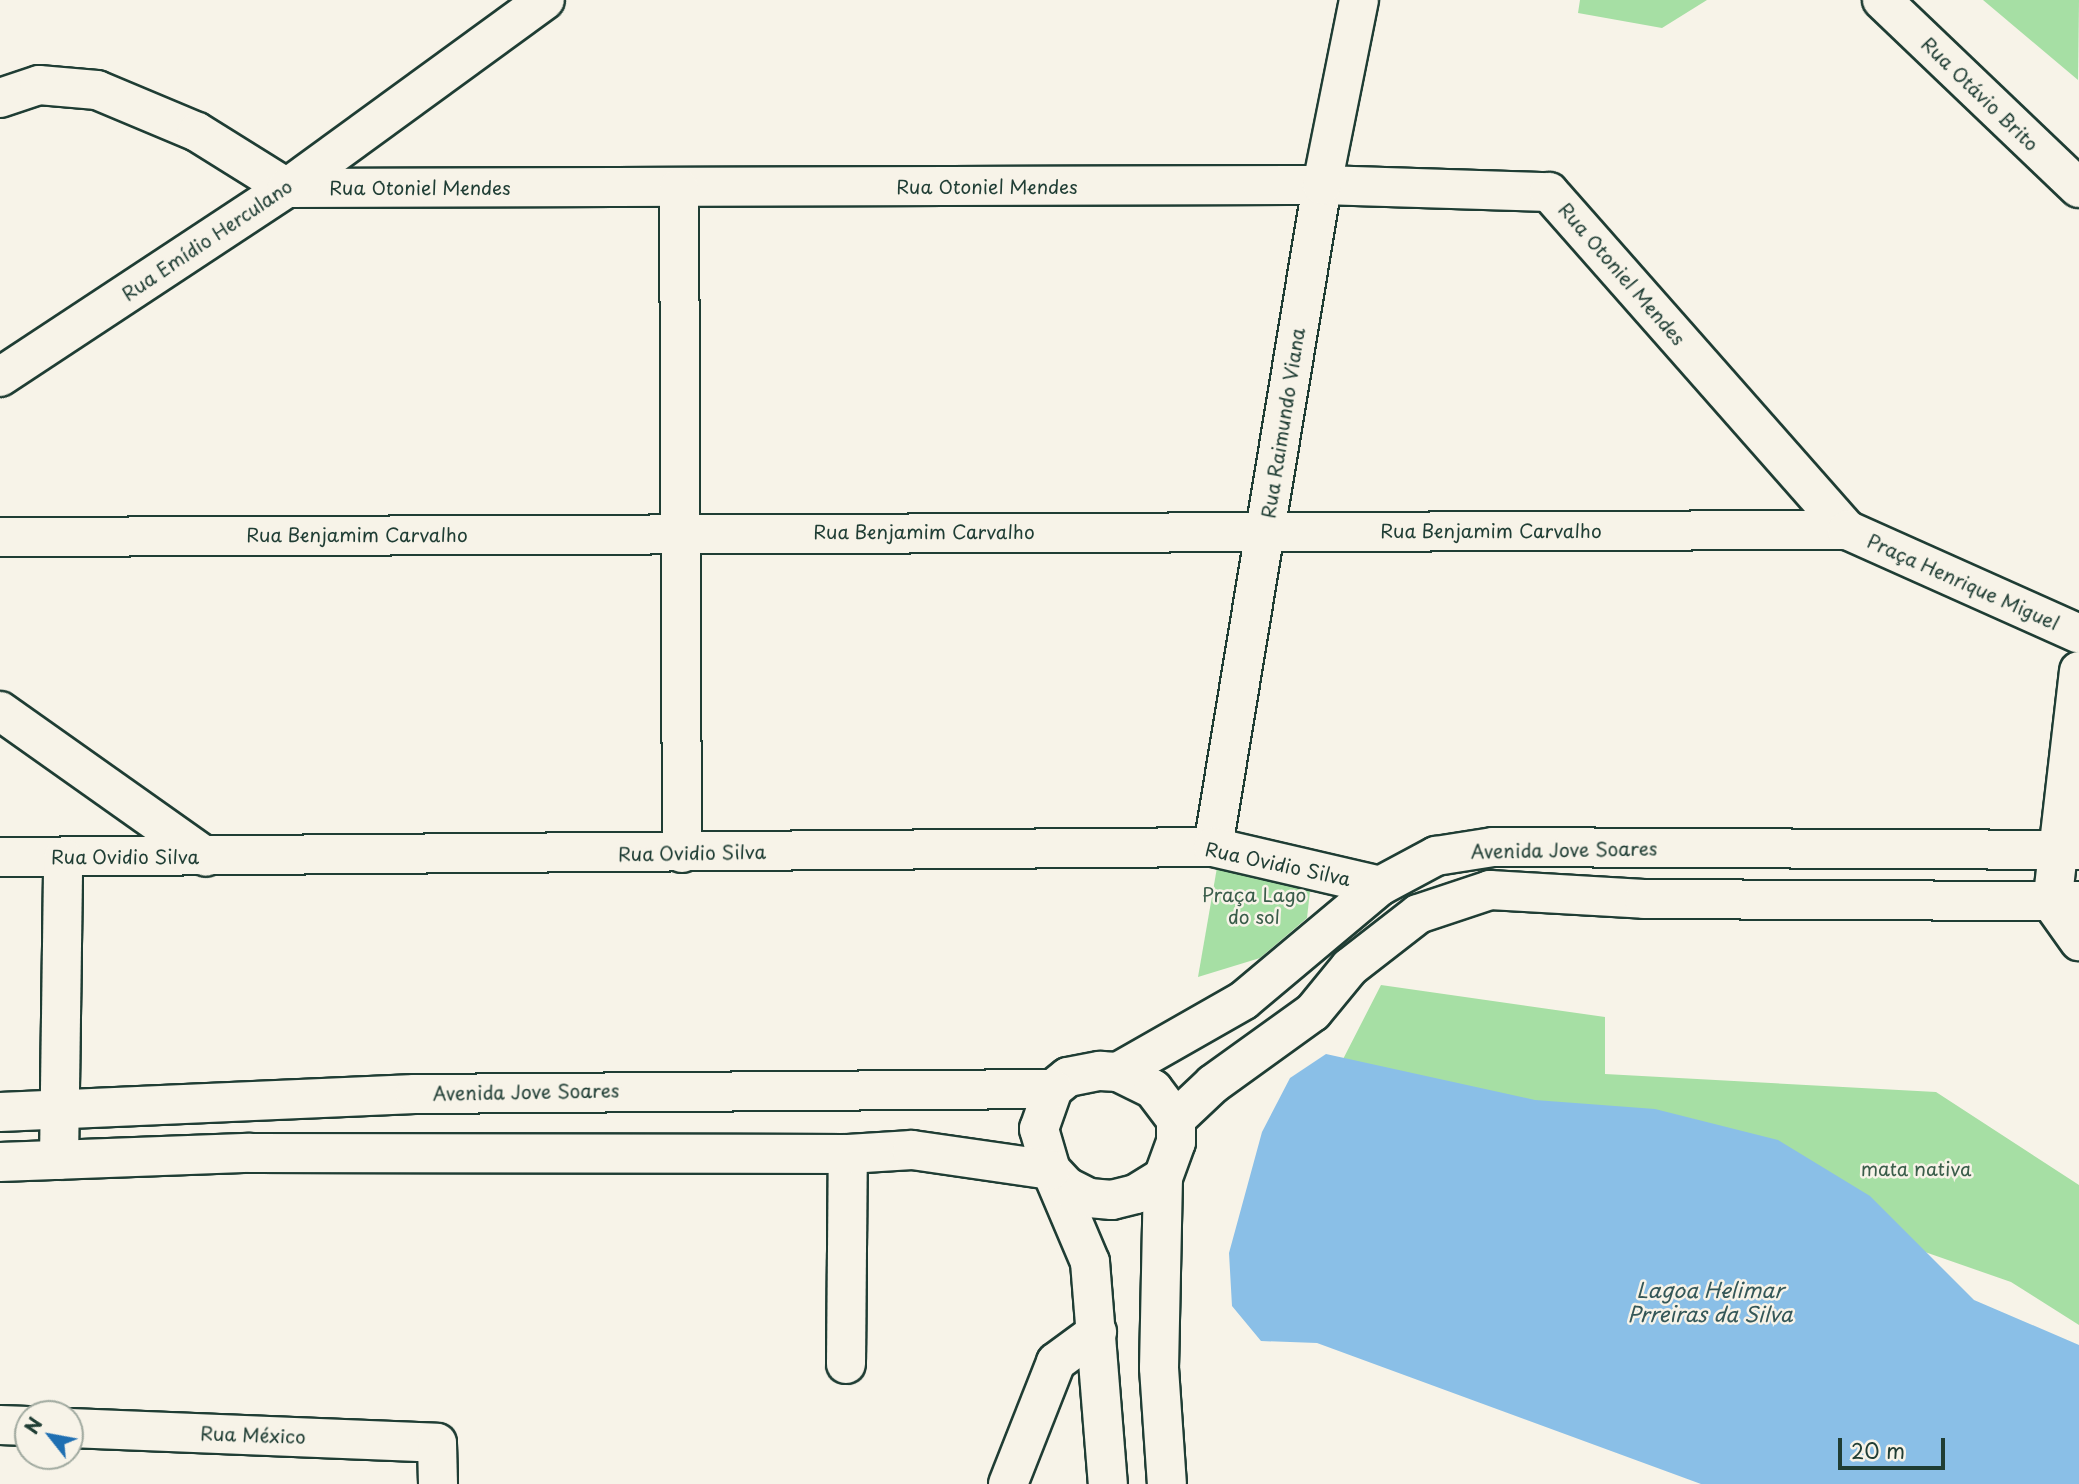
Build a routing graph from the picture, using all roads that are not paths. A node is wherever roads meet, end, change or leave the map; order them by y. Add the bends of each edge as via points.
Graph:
1 (545, 0) edge
2 (1359, 0) edge
3 (1882, 0) edge
4 (0, 98) edge
5 (1322, 185) junction
6 (287, 188) junction
7 (679, 188) junction
8 (2079, 188) edge
9 (0, 377) edge
10 (1847, 530) junction
11 (1265, 531) junction
12 (678, 533) junction
13 (0, 537) edge
14 (2079, 634) edge
15 (2079, 671) edge
16 (0, 711) edge
17 (1213, 847) junction
18 (2068, 850) edge
19 (682, 853) junction
20 (0, 857) edge
21 (206, 857) junction
22 (63, 858) junction
23 (1380, 886) junction
24 (2066, 902) edge
25 (2079, 941) edge
26 (1118, 1072) junction
27 (1053, 1089) junction
28 (60, 1109) junction
29 (0, 1112) edge
30 (1176, 1119) junction
31 (848, 1154) junction
32 (59, 1160) junction
33 (0, 1162) edge
34 (1051, 1170) junction
35 (1163, 1177) junction
36 (1097, 1332) junction
37 (846, 1364) dead end
38 (84, 1429) edge
39 (438, 1484) edge
40 (1009, 1484) edge
41 (1108, 1484) edge
42 (1167, 1484) edge

1 - 6 street, Rua Emídio Herculano
2 - 5 street, Rua Raimundo Viana
3 - 8 street, Rua Otávio Brito
4 - 6 street via 39,85 97,90 197,132
5 - 7 street, Rua Otoniel Mendes
5 - 10 street, Rua Otoniel Mendes via 1549,192
5 - 11 street, Rua Raimundo Viana
6 - 7 street, Rua Otoniel Mendes
6 - 9 street, Rua Emídio Herculano
7 - 12 street
10 - 11 street, Rua Benjamim Carvalho
10 - 14 street, Praça Henrique Miguel
11 - 12 street, Rua Benjamim Carvalho
11 - 17 street, Rua Raimundo Viana
12 - 13 street, Rua Benjamim Carvalho
12 - 19 street
15 - 18 street
16 - 21 street
17 - 19 street, Rua Ovidio Silva
17 - 23 street, Rua Ovidio Silva
18 - 23 street, Avenida Jove Soares via 1493,847 1436,856
18 - 24 street
19 - 21 street, Rua Ovidio Silva
20 - 22 street, Rua Ovidio Silva
21 - 22 street, Rua Ovidio Silva
22 - 28 street
23 - 26 street, Avenida Jove Soares via 1244,1000
24 - 25 street
24 - 30 street, Avenida Jove Soares via 1644,899 1490,890 1419,914 1350,967 1313,1012 1213,1084
26 - 27 street, Avenida Jove Soares via 1082,1073
26 - 30 street, Avenida Jove Soares via 1153,1089
27 - 28 street, Avenida Jove Soares via 415,1094
27 - 34 street via 1039,1129
28 - 29 street, Avenida Jove Soares
28 - 32 street
30 - 35 street via 1176,1142
31 - 32 street via 250,1153
31 - 34 street via 912,1150 974,1155
31 - 37 street
32 - 33 street
34 - 35 street via 1067,1187 1089,1198 1112,1200 1136,1194
34 - 36 street via 1090,1262
35 - 42 street via 1159,1368
36 - 40 street via 1056,1362
36 - 41 street
38 - 39 street, Rua México via 437,1443

